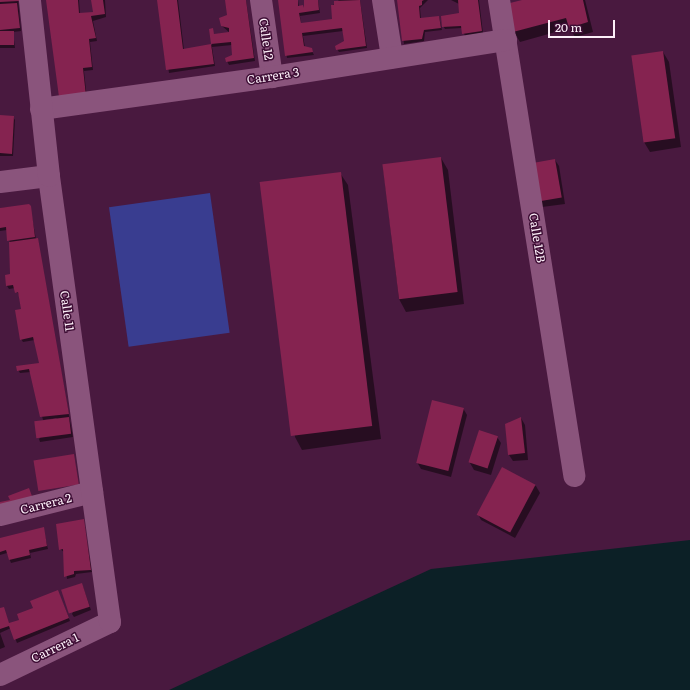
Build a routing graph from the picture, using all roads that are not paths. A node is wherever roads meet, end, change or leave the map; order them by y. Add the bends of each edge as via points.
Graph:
1 (30, 0) edge
2 (260, 0) edge
3 (383, 0) edge
4 (500, 0) edge
5 (506, 40) junction
6 (392, 57) junction
7 (272, 77) junction
8 (41, 109) junction
9 (49, 176) junction
10 (0, 182) edge
11 (574, 476) dead end
12 (92, 492) junction
13 (0, 515) edge
14 (110, 622) joint
15 (0, 675) edge

1 - 8 street, Calle 11
2 - 7 street, Calle 12
3 - 6 street
4 - 5 street, Calle 12B
5 - 6 street, Carrera 3
5 - 11 street, Calle 12B
6 - 7 street, Carrera 3
7 - 8 street, Carrera 3
8 - 9 street, Calle 11
9 - 10 street
9 - 12 street, Calle 11
12 - 13 street, Carrera 2
12 - 14 street, Calle 11
14 - 15 street, Carrera 1

